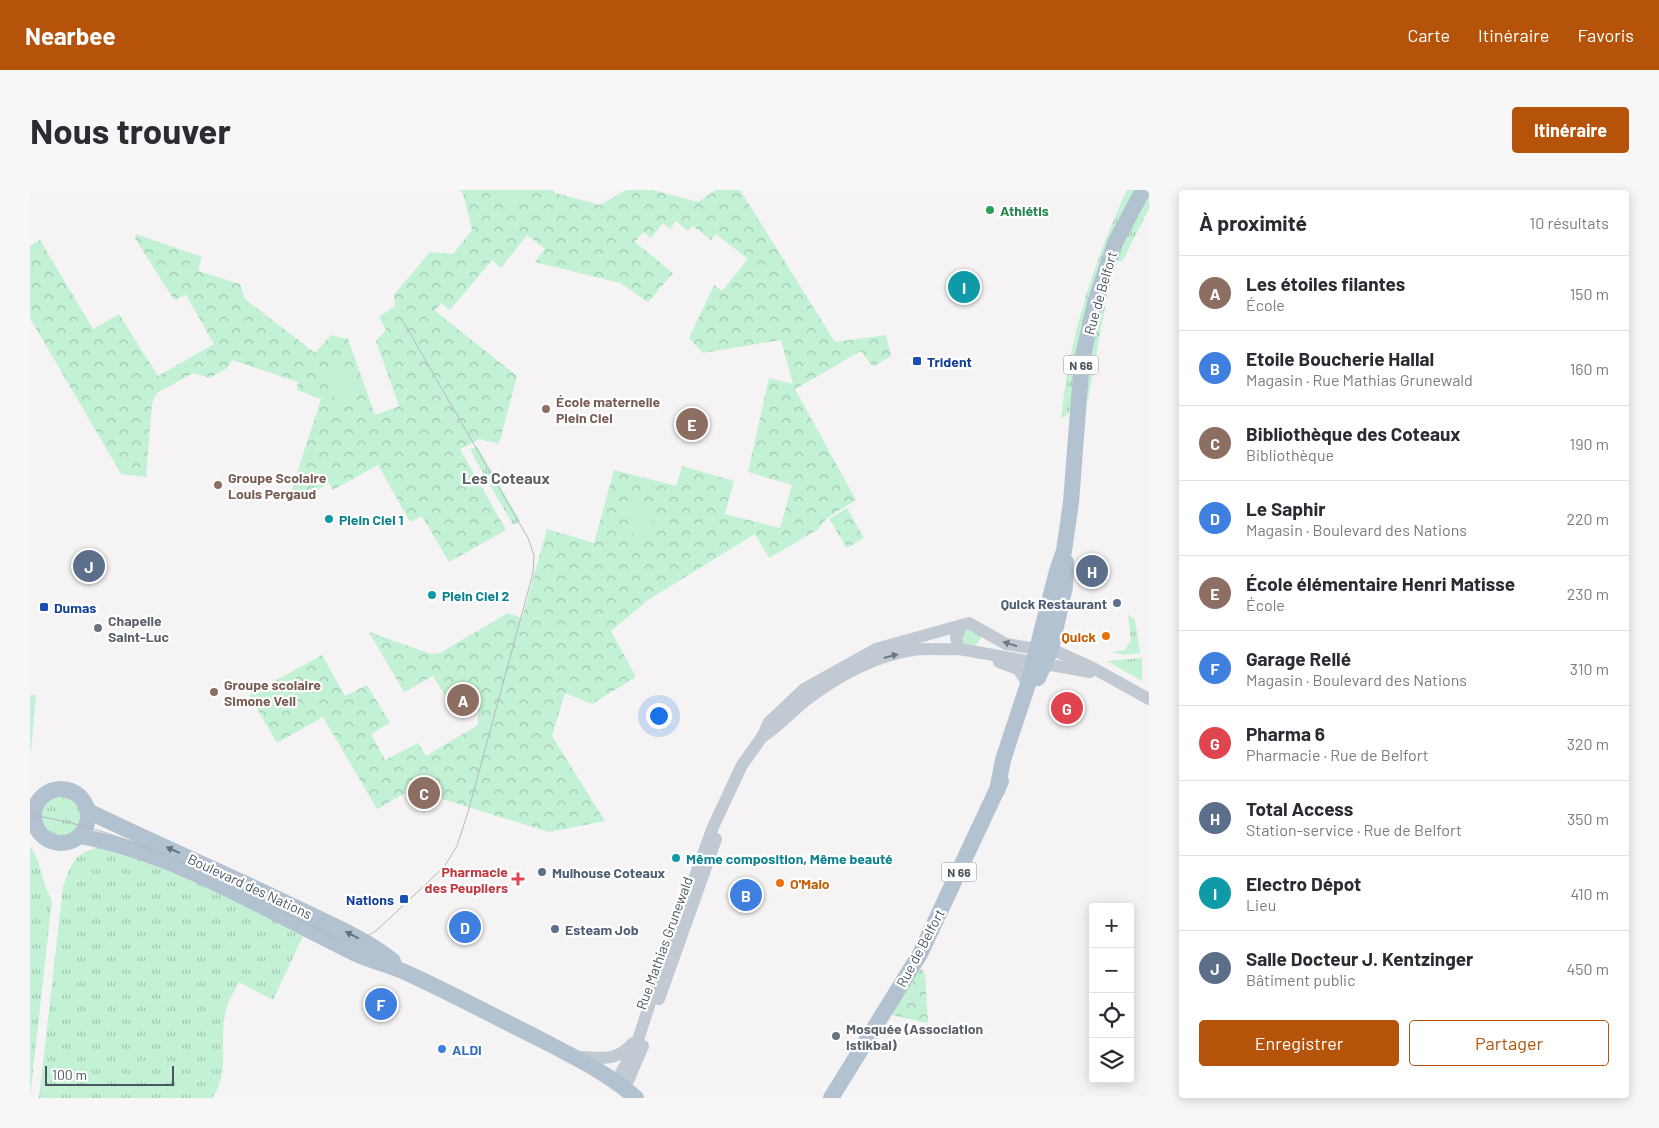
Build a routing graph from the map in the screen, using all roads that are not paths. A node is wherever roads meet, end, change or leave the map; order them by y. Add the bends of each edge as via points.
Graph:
1 (1143, 190) edge
2 (962, 625) junction
3 (985, 633) junction
4 (965, 650) junction
5 (1044, 652) junction
6 (990, 654) junction
7 (1028, 684) junction
8 (806, 693) junction
9 (1145, 697) edge
10 (997, 791) junction
11 (34, 801) edge
12 (725, 805) junction
13 (88, 811) junction
14 (32, 825) edge
15 (80, 836) junction
16 (406, 972) junction
17 (639, 1032) junction
18 (575, 1057) junction
19 (626, 1089) edge
20 (831, 1098) edge

1 - 5 main road, Rue de Belfort / N 66 via 1107,262 1082,360 1071,502
2 - 3 street via 968,623
2 - 4 street via 956,638
2 - 8 street, Rue Mathias Grunewald via 876,649
3 - 4 street
5 -> 3 street via 1006,644
4 - 6 street, Rue Mathias Grunewald
8 -> 4 street, Rue Mathias Grunewald via 883,658 913,650
5 - 6 street, Rue Mathias Grunewald
5 - 7 main road, Rue de Belfort / N 66
5 - 9 street via 1100,672
5 - 9 street via 1063,650 1101,664 1133,680
5 - 10 main road, Rue de Belfort / N 66
6 - 7 street, Rue Mathias Grunewald via 996,661 1020,670
7 - 10 main road, Rue de Belfort / N 66 via 1003,760
8 - 12 street, Rue Mathias Grunewald via 775,729 762,737 742,765
10 - 20 main road, Rue de Belfort / N 66 via 920,954
11 - 13 main road via 49,791 62,788 82,798
11 - 14 main road
12 - 17 street, Rue Mathias Grunewald via 692,881
12 - 19 street, Rue Mathias Grunewald via 693,909
13 - 15 main road via 88,823
16 -> 13 main road, Boulevard des Nations via 360,938
14 - 15 main road via 48,841 58,844 69,843
15 - 16 main road, Boulevard des Nations via 113,843 172,864 250,899 357,954
16 - 18 main road, Boulevard des Nations
17 - 18 street, Rue Mathias Grunewald via 632,1044 618,1056 604,1059
17 - 19 street, Rue Mathias Grunewald
18 - 19 main road, Boulevard des Nations

